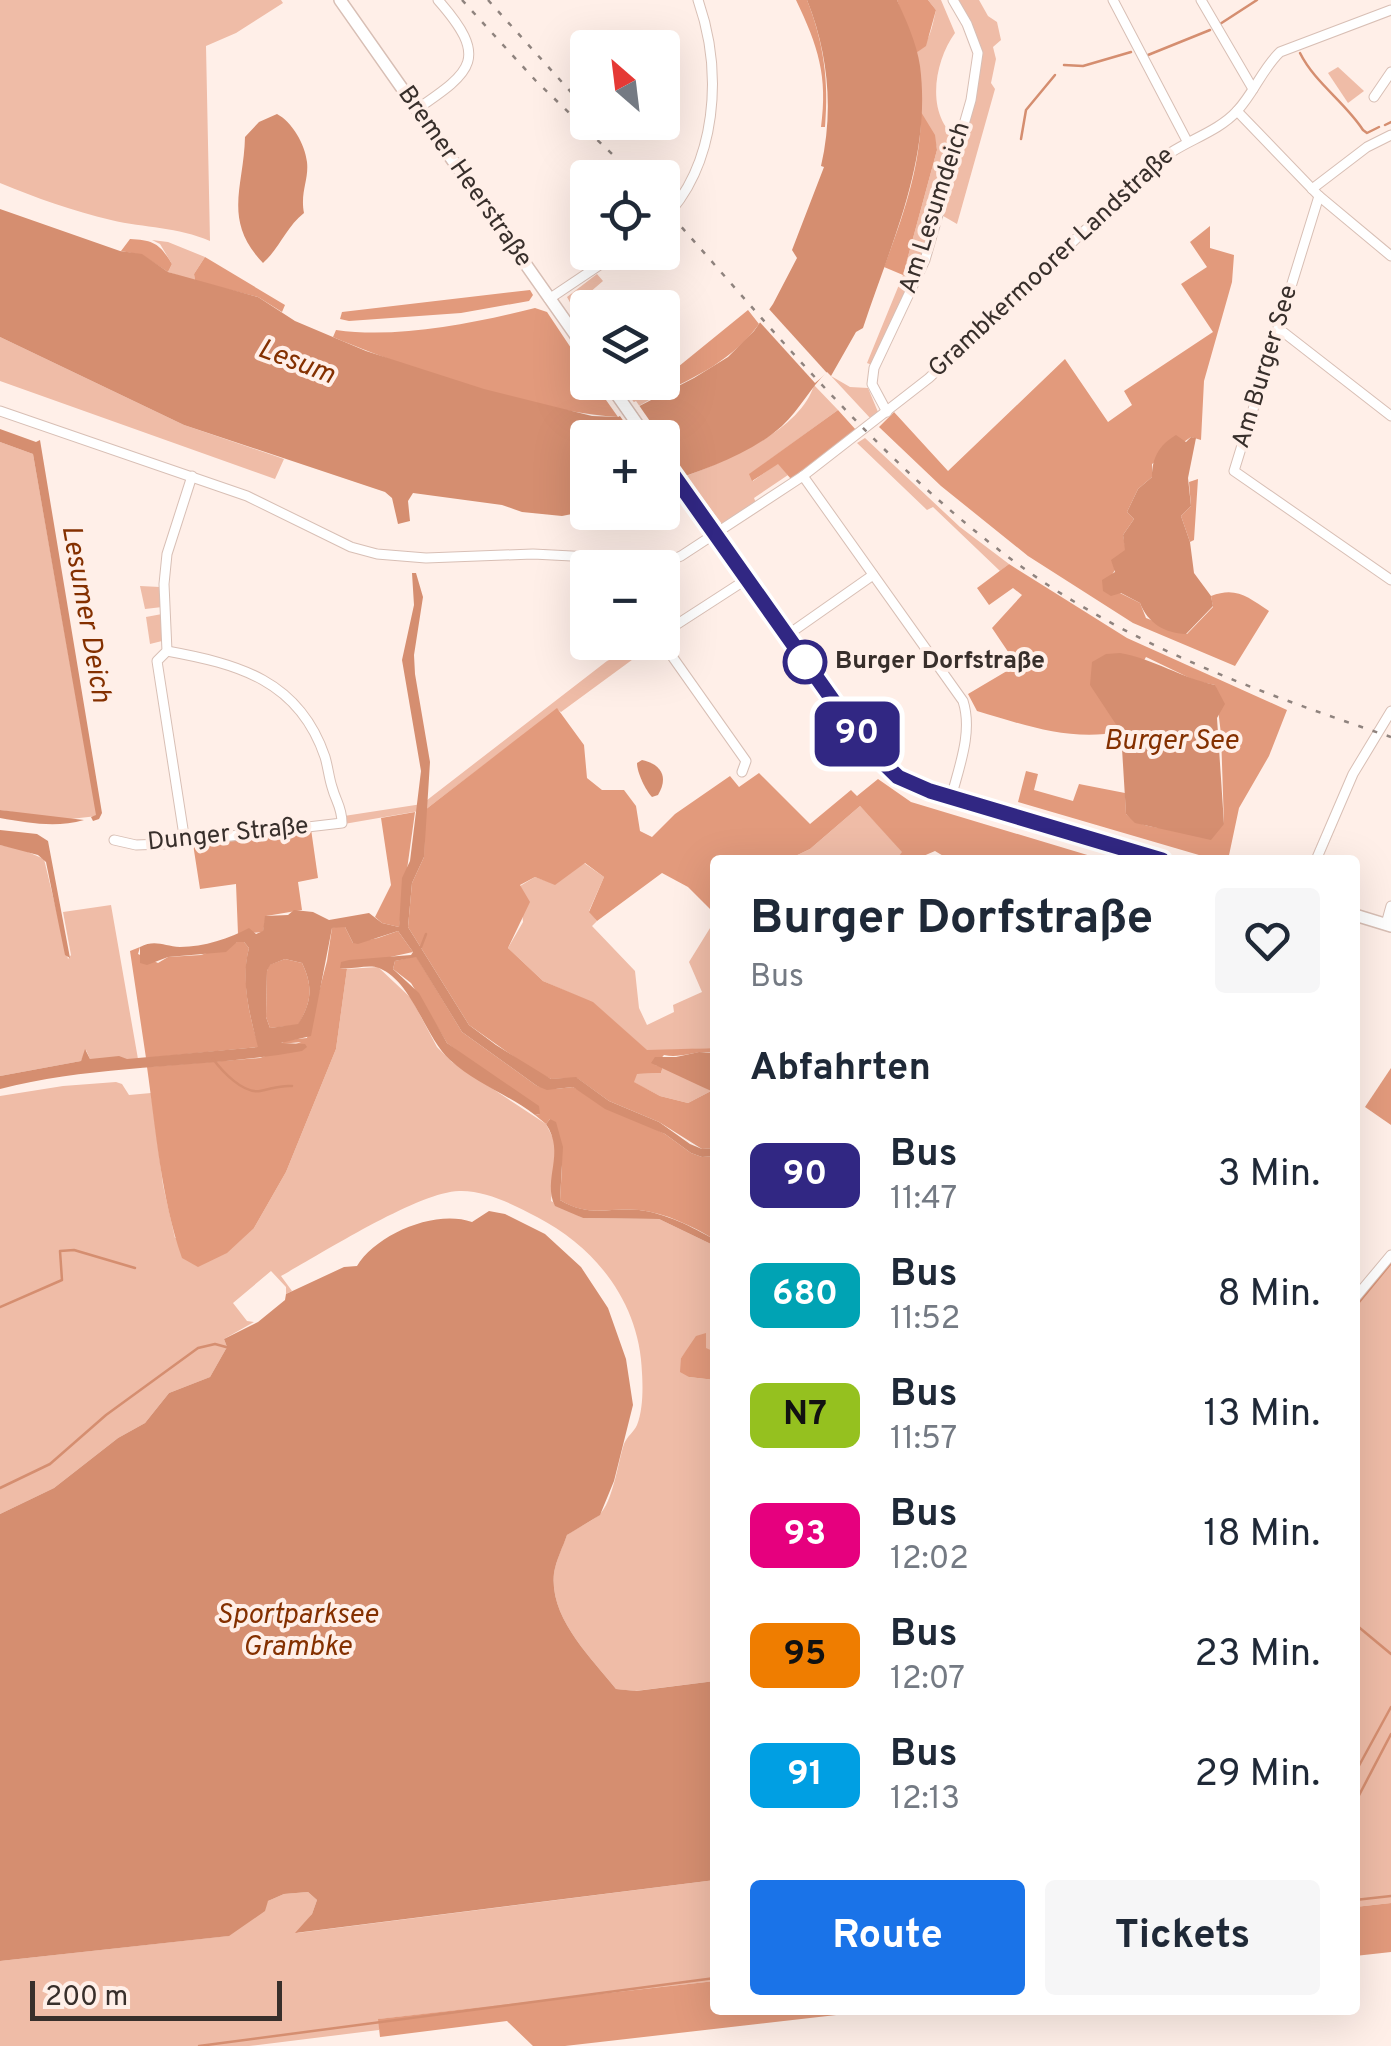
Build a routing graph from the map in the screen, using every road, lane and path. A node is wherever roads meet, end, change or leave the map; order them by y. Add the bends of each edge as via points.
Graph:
1 (340, 0) edge
2 (438, 0) edge
3 (698, 0) edge
4 (953, 0) edge
5 (1113, 0) edge
6 (1200, 0) edge
7 (1391, 10) edge
8 (1391, 72) edge
9 (1252, 88) junction
10 (1374, 97) dead end
11 (417, 108) junction
12 (1237, 112) junction
13 (1391, 135) edge
14 (1187, 141) junction
15 (1316, 192) junction
16 (680, 196) edge
17 (1391, 256) edge
18 (591, 270) edge
19 (548, 298) junction
20 (1278, 328) junction
21 (570, 329) edge
22 (0, 411) edge
23 (887, 412) junction
24 (1391, 416) edge
25 (192, 476) junction
26 (803, 476) junction
27 (680, 483) edge
28 (716, 534) junction
29 (680, 556) edge
30 (570, 557) edge
31 (873, 575) junction
32 (747, 579) junction
33 (1391, 580) edge
34 (680, 622) edge
35 (786, 636) junction
36 (167, 650) junction
37 (675, 660) edge
38 (1391, 712) edge
39 (742, 772) dead end
40 (951, 798) junction
41 (114, 840) dead end
42 (185, 842) junction
43 (1145, 855) edge
44 (1318, 855) edge
45 (1391, 906) edge
46 (1360, 917) edge
47 (1388, 925) edge
48 (1391, 1255) edge
49 (1360, 1292) edge

1 - 11 main road, Bremer Heerstraße
2 - 11 street via 462,32 468,65 459,80
3 - 16 street via 711,59 708,129 693,179
4 - 23 street, Am Lesumdeich via 973,38 977,68 924,260 874,368 872,384
5 - 14 street
6 - 9 street
7 - 9 street, Grambkermoorer Landstraße via 1280,52
8 - 10 street
9 - 12 street, Grambkermoorer Landstraße
11 - 19 main road, Bremer Heerstraße
12 - 14 street, Grambkermoorer Landstraße
12 - 15 street
13 - 15 street
14 - 23 street, Grambkermoorer Landstraße
15 - 17 street
15 - 20 street, Am Burger See
18 - 19 street
19 - 21 main road, Bremer Heerstraße
20 - 24 street
20 - 33 street, Am Burger See via 1234,471
22 - 25 street
23 - 26 street, Grambkermoorer Landstraße
25 - 30 street via 351,548 394,557
25 - 36 street via 167,554
26 - 28 street, Grambkermoorer Landstraße
26 - 31 street
27 - 28 main road
28 - 29 street, Grambkermoorer Landstraße
28 - 32 main road
31 - 35 street
31 - 40 street via 963,700 967,728
32 - 34 street
32 - 35 main road
35 - 40 main road via 874,757 898,777
36 - 42 street via 157,670
36 - 42 street, Dunger Straße via 240,667 292,702 319,743 332,792 342,804 342,823
37 - 39 street via 746,761
38 - 44 street via 1353,774
40 - 43 main road
41 - 42 street, Dunger Straße
45 - 47 street
46 - 47 main road
48 - 49 street

